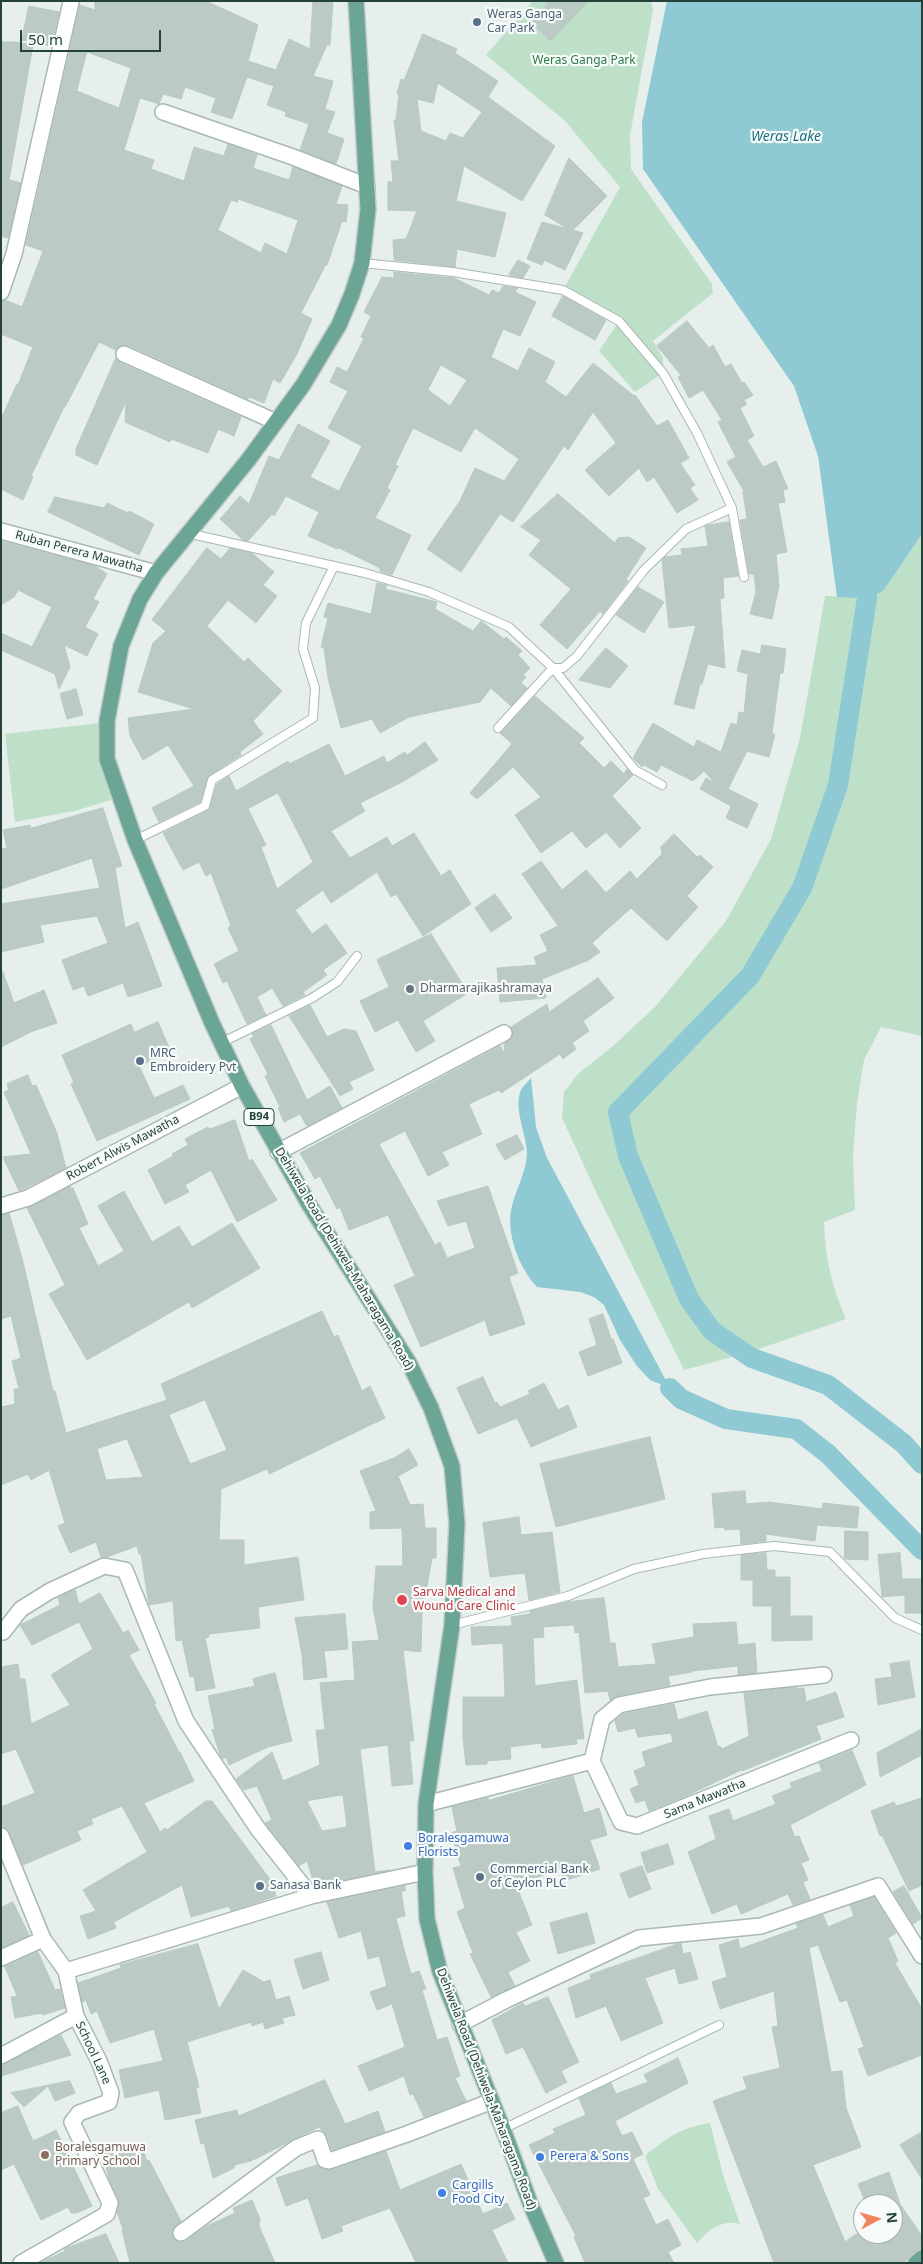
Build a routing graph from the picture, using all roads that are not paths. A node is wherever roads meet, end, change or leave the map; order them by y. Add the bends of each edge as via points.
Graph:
1 (356, 1) edge
2 (70, 2) edge
3 (163, 112) dead end
4 (367, 186) junction
5 (362, 263) junction
6 (1, 292) edge
7 (124, 354) dead end
8 (276, 422) junction
9 (732, 508) junction
10 (1, 531) edge
11 (187, 533) junction
12 (334, 566) junction
13 (156, 573) junction
14 (744, 577) dead end
15 (553, 668) junction
16 (498, 728) dead end
17 (662, 785) dead end
18 (135, 840) junction
19 (357, 956) dead end
20 (504, 1033) dead end
21 (221, 1043) junction
22 (242, 1086) junction
23 (278, 1152) junction
24 (1, 1206) edge
25 (452, 1625) junction
26 (922, 1630) edge
27 (3, 1632) dead end
28 (824, 1675) dead end
29 (852, 1740) dead end
30 (592, 1761) junction
31 (426, 1804) junction
32 (1, 1836) edge
33 (425, 1872) junction
34 (311, 1896) junction
35 (43, 1939) junction
36 (922, 1956) edge
37 (1, 1958) edge
38 (66, 1971) junction
39 (76, 2016) junction
40 (460, 2024) junction
41 (719, 2025) dead end
42 (1, 2056) edge
43 (492, 2102) junction
44 (503, 2128) junction
45 (181, 2233) dead end
46 (922, 2258) edge
47 (21, 2263) edge
48 (556, 2263) edge
49 (916, 2263) edge

1 - 4 main road, Dehiwela Road (Dehiwela-Maharagama Road) / B94
2 - 6 street via 14,254
3 - 4 street
4 - 5 main road, Dehiwela Road (Dehiwela-Maharagama Road) / B94
5 - 8 main road, Dehiwela Road (Dehiwela-Maharagama Road) / B94 via 339,326
5 - 9 lane via 453,272 563,290 619,321 663,373
7 - 8 street
8 - 11 main road, Dehiwela Road (Dehiwela-Maharagama Road) / B94
9 - 14 lane
9 - 15 lane via 686,529 644,570 578,656 563,668
10 - 13 street, Ruban Perera Mawatha
11 - 12 lane
11 - 13 main road, Dehiwela Road (Dehiwela-Maharagama Road) / B94
12 - 15 lane via 429,592 509,627
12 - 18 lane via 306,624 303,649 315,688 313,718 212,780 205,806
13 - 18 main road, Dehiwela Road (Dehiwela-Maharagama Road) / B94 via 134,613 121,646 107,721 108,759
15 - 16 lane
15 - 17 lane via 636,770
18 - 21 main road, Dehiwela Road (Dehiwela-Maharagama Road) / B94
19 - 21 lane via 337,982 312,998
20 - 23 street
21 - 22 main road, Dehiwela Road (Dehiwela-Maharagama Road) / B94
22 - 23 main road, Dehiwela Road (Dehiwela-Maharagama Road) / B94
22 - 24 street, Robert Alwis Mawatha via 28,1198
23 - 25 main road, Dehiwela Road (Dehiwela-Maharagama Road) / B94 via 409,1363 443,1436 452,1466 456,1497
25 - 26 lane via 568,1596 634,1569 703,1554 774,1546 830,1552 895,1618
25 - 31 main road, Dehiwela Road (Dehiwela-Maharagama Road) / B94
27 - 34 street via 21,1609 50,1591 104,1566 125,1570 186,1721 258,1829
28 - 30 street via 710,1687 619,1705 602,1718
29 - 30 street, Sama Mawatha via 637,1826 621,1822
30 - 31 street
31 - 33 main road, Dehiwela Road (Dehiwela-Maharagama Road) / B94
32 - 35 street, School Lane
33 - 34 street
33 - 40 main road, Dehiwela Road (Dehiwela-Maharagama Road) / B94 via 427,1918 440,1972
34 - 38 street
35 - 37 street
35 - 38 street, School Lane
36 - 40 street via 878,1886 761,1926 639,1938
38 - 39 street, School Lane
39 - 42 street
39 - 47 street, School Lane via 111,2093 109,2102 79,2113 72,2122 110,2203 106,2214
40 - 43 main road, Dehiwela Road (Dehiwela-Maharagama Road) / B94
41 - 44 lane
43 - 44 main road, Dehiwela Road (Dehiwela-Maharagama Road) / B94
43 - 45 street via 329,2161 318,2139 296,2148
44 - 48 main road, Dehiwela Road (Dehiwela-Maharagama Road) / B94
46 - 49 main road

